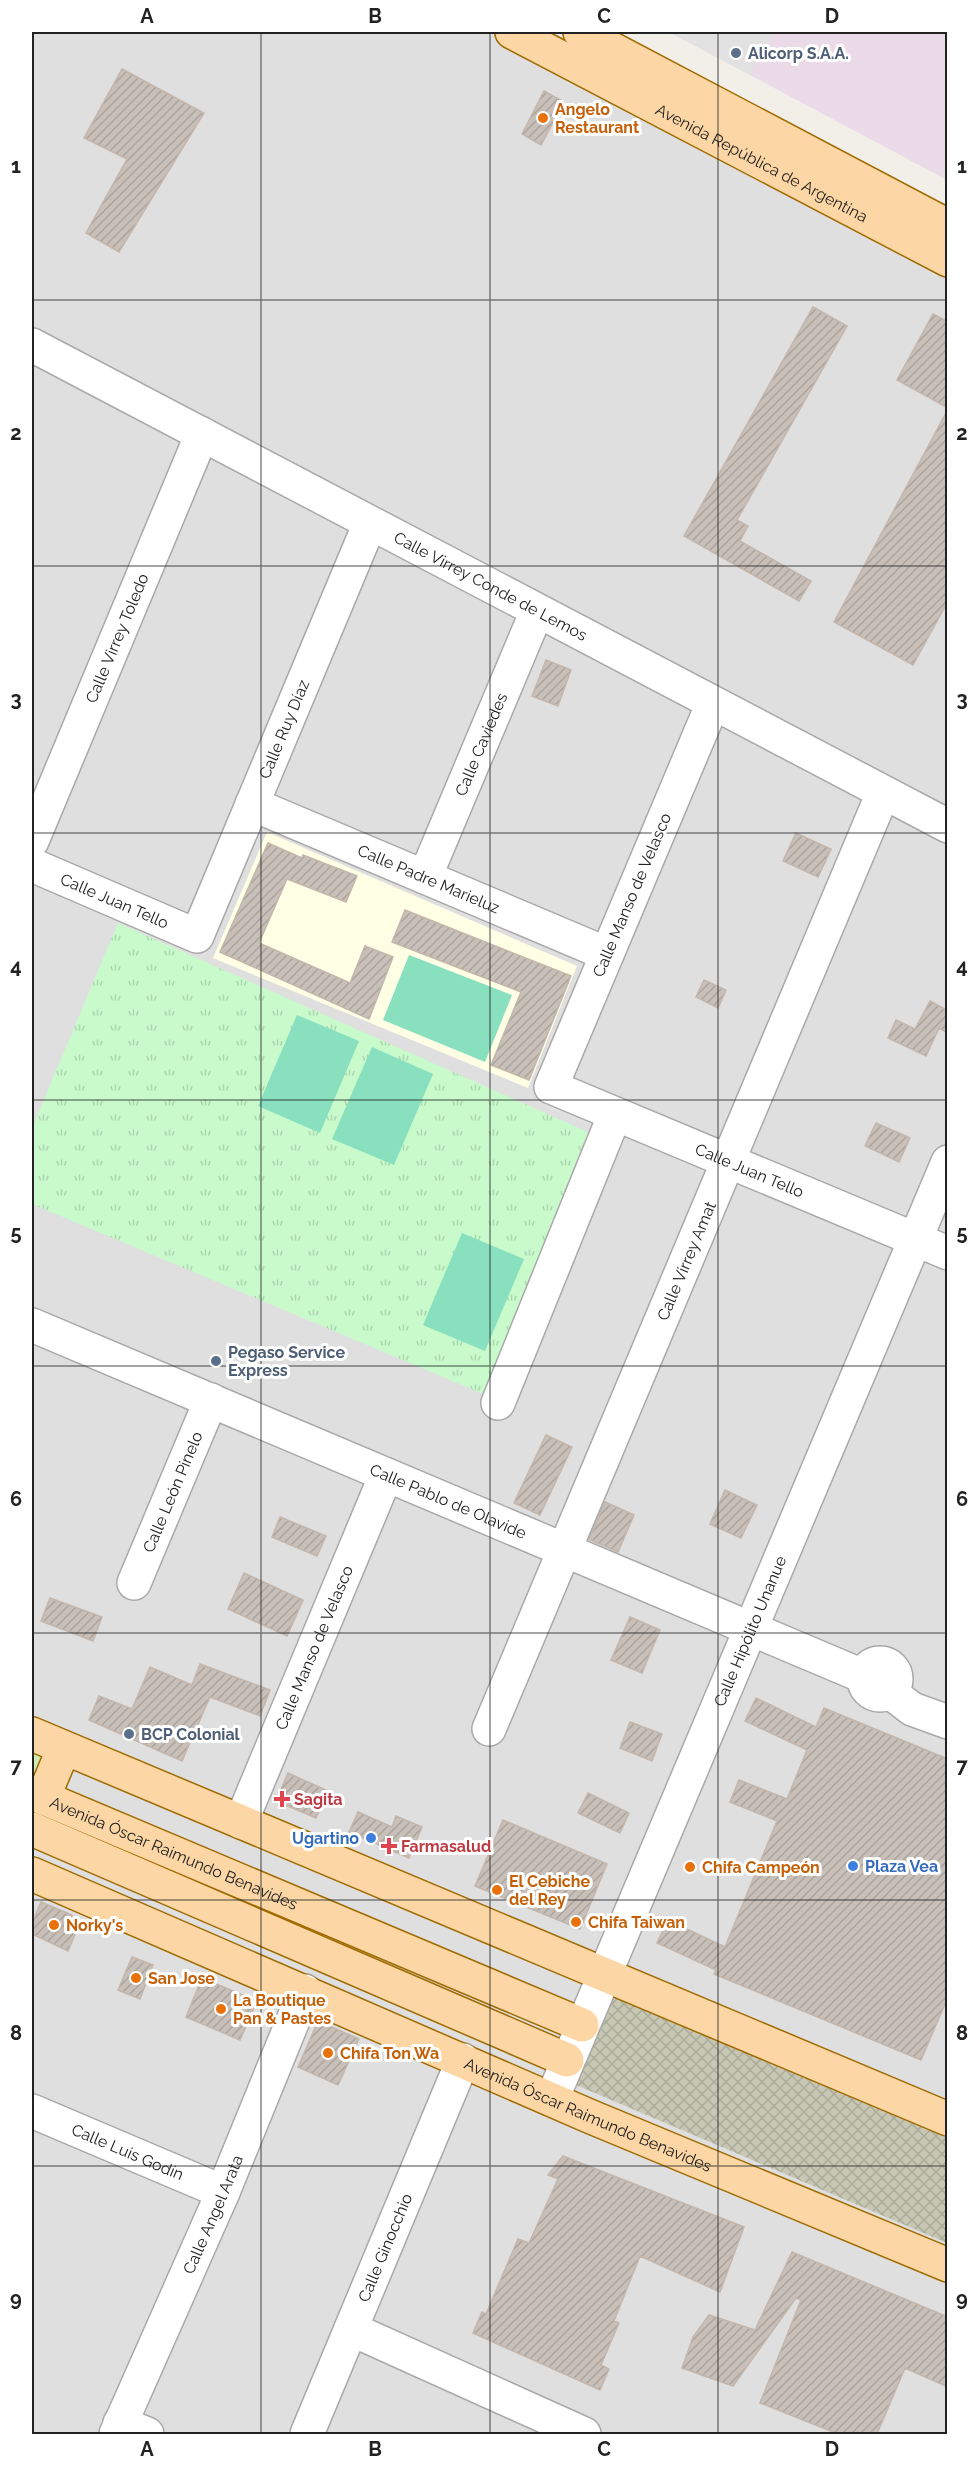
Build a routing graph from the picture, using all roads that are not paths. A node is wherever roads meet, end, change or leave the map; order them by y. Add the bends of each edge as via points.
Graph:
1 (512, 32) edge
2 (580, 32) edge
3 (646, 83) junction
4 (756, 142) junction
5 (948, 226) edge
6 (948, 260) edge
7 (32, 345) edge
8 (202, 434) junction
9 (370, 523) junction
10 (537, 611) junction
11 (713, 703) junction
12 (883, 793) junction
13 (252, 804) junction
14 (948, 826) edge
15 (32, 841) edge
16 (32, 866) edge
17 (425, 877) junction
18 (197, 936) joint
19 (607, 954) junction
20 (551, 1087) joint
21 (615, 1114) junction
22 (728, 1162) junction
23 (948, 1162) edge
24 (914, 1241) junction
25 (948, 1252) edge
26 (32, 1325) edge
27 (211, 1400) junction
28 (498, 1403) dead end
29 (387, 1475) junction
30 (564, 1550) junction
31 (134, 1583) dead end
32 (750, 1628) junction
33 (948, 1722) edge
34 (489, 1729) dead end
35 (32, 1734) edge
36 (64, 1748) junction
37 (37, 1795) edge
38 (241, 1822) junction
39 (32, 1832) edge
40 (32, 1874) edge
41 (215, 1908) junction
42 (200, 1945) junction
43 (604, 1973) junction
44 (305, 1991) junction
45 (582, 2025) junction
46 (464, 2060) junction
47 (567, 2060) junction
48 (552, 2099) junction
49 (34, 2118) edge
50 (948, 2119) edge
51 (223, 2192) junction
52 (948, 2265) edge
53 (351, 2330) junction
54 (128, 2431) edge
55 (308, 2434) edge
56 (584, 2434) edge

1 - 3 main road, Avenida República de Argentina
2 - 3 main road, Avenida República de Argentina
3 - 4 main road, Avenida República de Argentina
4 - 5 main road, Avenida República de Argentina
4 - 6 main road, Avenida República de Argentina
7 - 8 street, Calle Virrey Conde de Lemos
8 - 9 street, Calle Virrey Conde de Lemos
8 - 15 street, Calle Virrey Toledo
9 - 10 street, Calle Virrey Conde de Lemos
9 - 13 street, Calle Ruy Díaz
10 - 11 street, Calle Virrey Conde de Lemos
10 - 17 street, Calle Caviedes
11 - 12 street, Calle Virrey Conde de Lemos
11 - 19 street, Calle Manso de Velasco
12 - 14 street, Calle Virrey Conde de Lemos
12 - 22 street, Calle Virrey Amat
13 - 17 street, Calle Padre Marieluz
13 - 18 street, Calle Ruy Díaz
16 - 18 street, Calle Juan Tello
17 - 19 street, Calle Padre Marieluz
19 - 20 street, Calle Manso de Velasco
20 - 21 street, Calle Juan Tello
21 - 22 street, Calle Juan Tello
21 - 28 street
22 - 24 street, Calle Juan Tello
22 - 30 street, Calle Virrey Amat
23 - 24 street, Calle Hipólito Unanue
24 - 25 street, Calle Juan Tello
24 - 32 street, Calle Hipólito Unanue
26 - 27 street, Calle Pablo de Olavide
27 - 29 street, Calle Pablo de Olavide
27 - 31 street, Calle León Pinelo
29 - 30 street, Calle Pablo de Olavide
29 - 38 street, Calle Manso de Velasco
30 - 32 street, Calle Pablo de Olavide
30 - 34 street, Calle Virrey Amat
32 - 33 street, Calle Pablo de Olavide via 877,1685 912,1709
32 - 43 street, Calle Hipólito Unanue
35 - 36 main road
36 - 37 main road
36 - 38 main road
37 - 45 main road, Avenida Óscar Raimundo Benavides
38 - 43 main road
39 - 41 main road, Avenida Óscar Raimundo Benavides
40 - 42 main road, Avenida Óscar Raimundo Benavides
41 - 42 main road
41 - 47 main road, Avenida Óscar Raimundo Benavides
42 - 44 main road, Avenida Óscar Raimundo Benavides
43 - 45 street, Calle Hipólito Unanue
43 - 50 main road
44 - 46 main road, Avenida Óscar Raimundo Benavides
44 - 51 street, Calle Angel Arata
45 - 47 street, Calle Hipólito Unanue
46 - 48 main road, Avenida Óscar Raimundo Benavides
46 - 53 street, Calle Ginocchio
47 - 48 street, Calle Hipólito Unanue
48 - 52 main road, Avenida Óscar Raimundo Benavides
49 - 51 street, Calle Luis Godín
51 - 54 street, Calle Angel Arata
53 - 55 street, Calle Ginocchio
53 - 56 street

